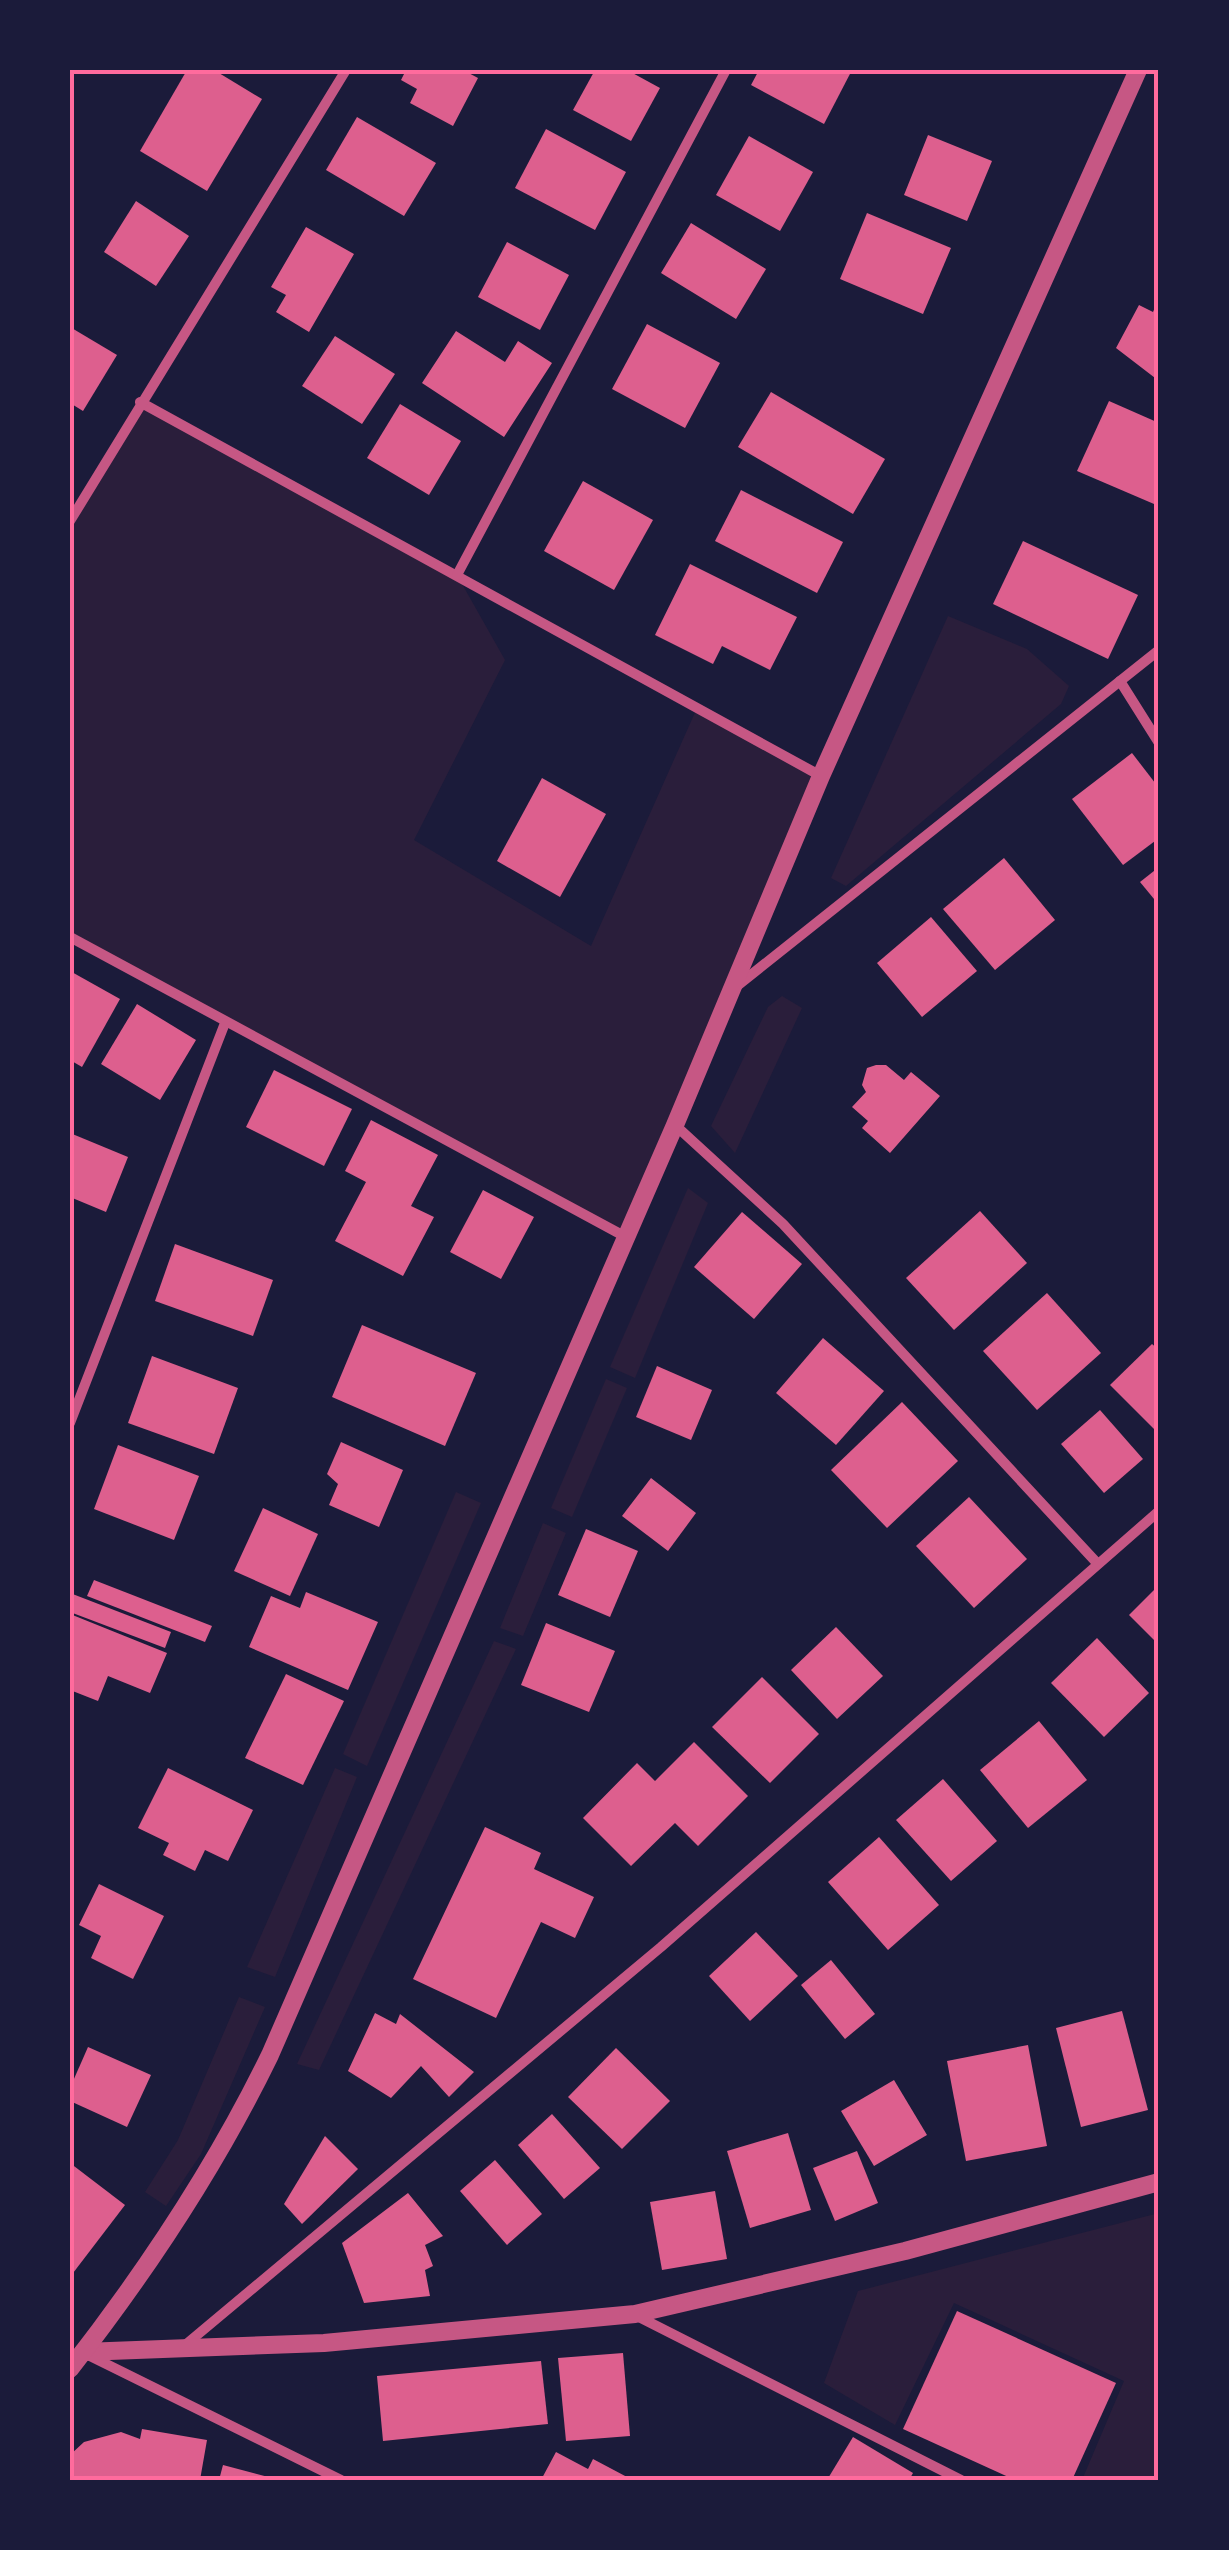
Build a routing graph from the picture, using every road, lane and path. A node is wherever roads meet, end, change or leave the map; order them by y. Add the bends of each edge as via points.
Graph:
1 (346, 70) edge
2 (726, 70) edge
3 (1138, 70) edge
4 (140, 402) junction
5 (70, 521) edge
6 (457, 575) junction
7 (1159, 650) edge
8 (1120, 681) junction
9 (1159, 742) edge
10 (821, 776) junction
11 (70, 937) edge
12 (732, 990) junction
13 (225, 1023) junction
14 (675, 1126) junction
15 (624, 1236) junction
16 (70, 1423) edge
17 (1159, 1511) edge
18 (1097, 1564) junction
19 (1159, 2182) edge
20 (634, 2314) junction
21 (181, 2348) junction
22 (83, 2352) junction
23 (70, 2369) edge
24 (341, 2480) edge
25 (961, 2480) edge

1 - 4 street
2 - 6 street
3 - 10 street
4 - 5 street
4 - 6 street
6 - 10 street
7 - 8 street
8 - 9 street
8 - 12 street
10 - 12 street
11 - 13 street
12 - 14 street
13 - 15 street
13 - 16 street
14 - 15 street
14 - 18 street via 783,1224
15 - 22 street via 270,2054 179,2223
17 - 18 street
18 - 21 street via 661,1947
19 - 20 street
20 - 21 street via 324,2343
20 - 25 street
21 - 22 street
22 - 23 street
22 - 24 street

